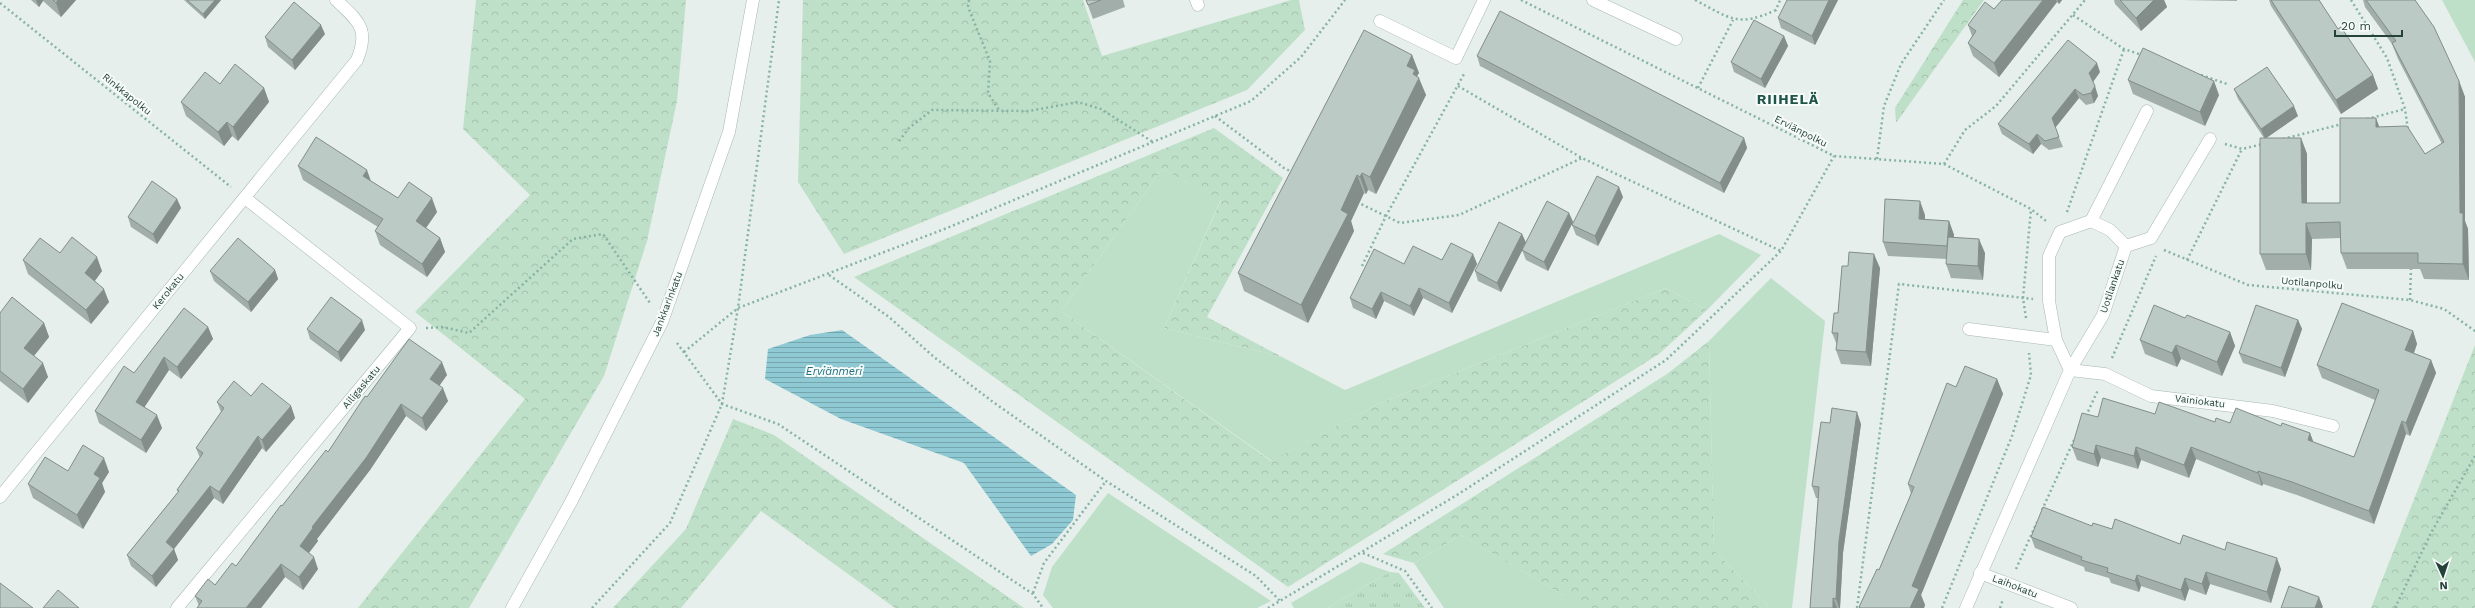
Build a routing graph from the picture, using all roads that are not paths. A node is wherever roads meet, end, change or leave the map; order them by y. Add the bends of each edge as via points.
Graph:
1 (336, 0) edge
2 (753, 0) edge
3 (1484, 0) edge
4 (1593, 0) edge
5 (1380, 20) dead end
6 (1676, 38) dead end
7 (2147, 111) dead end
8 (2210, 138) road end
9 (245, 198) junction
10 (2091, 221) junction
11 (2126, 246) junction
12 (1969, 329) dead end
13 (2056, 340) junction
14 (2070, 370) junction
15 (2333, 426) dead end
16 (0, 497) edge
17 (1980, 573) junction
18 (178, 608) edge
19 (512, 608) edge
20 (1966, 608) edge
21 (2072, 608) edge

1 - 9 street, Kerokatu via 361,28 364,43 357,60
2 - 19 street, Jankkarinkatu via 729,132 662,322 571,502
3 - 5 street via 1456,58
4 - 6 street
7 - 10 street
8 - 11 street via 2151,238
9 - 16 street, Kerokatu
9 - 18 street, Ailigaskatu via 410,328
10 - 11 street, Uotilankatu via 2110,230
10 - 13 street via 2060,232 2049,256 2049,301
11 - 14 street, Uotilankatu via 2103,315
12 - 13 street
13 - 14 street
14 - 15 street, Vainiokatu via 2105,374 2151,396 2273,411
14 - 17 street, Uotilankatu
17 - 20 street, Uotilankatu
17 - 21 street, Laihokatu

